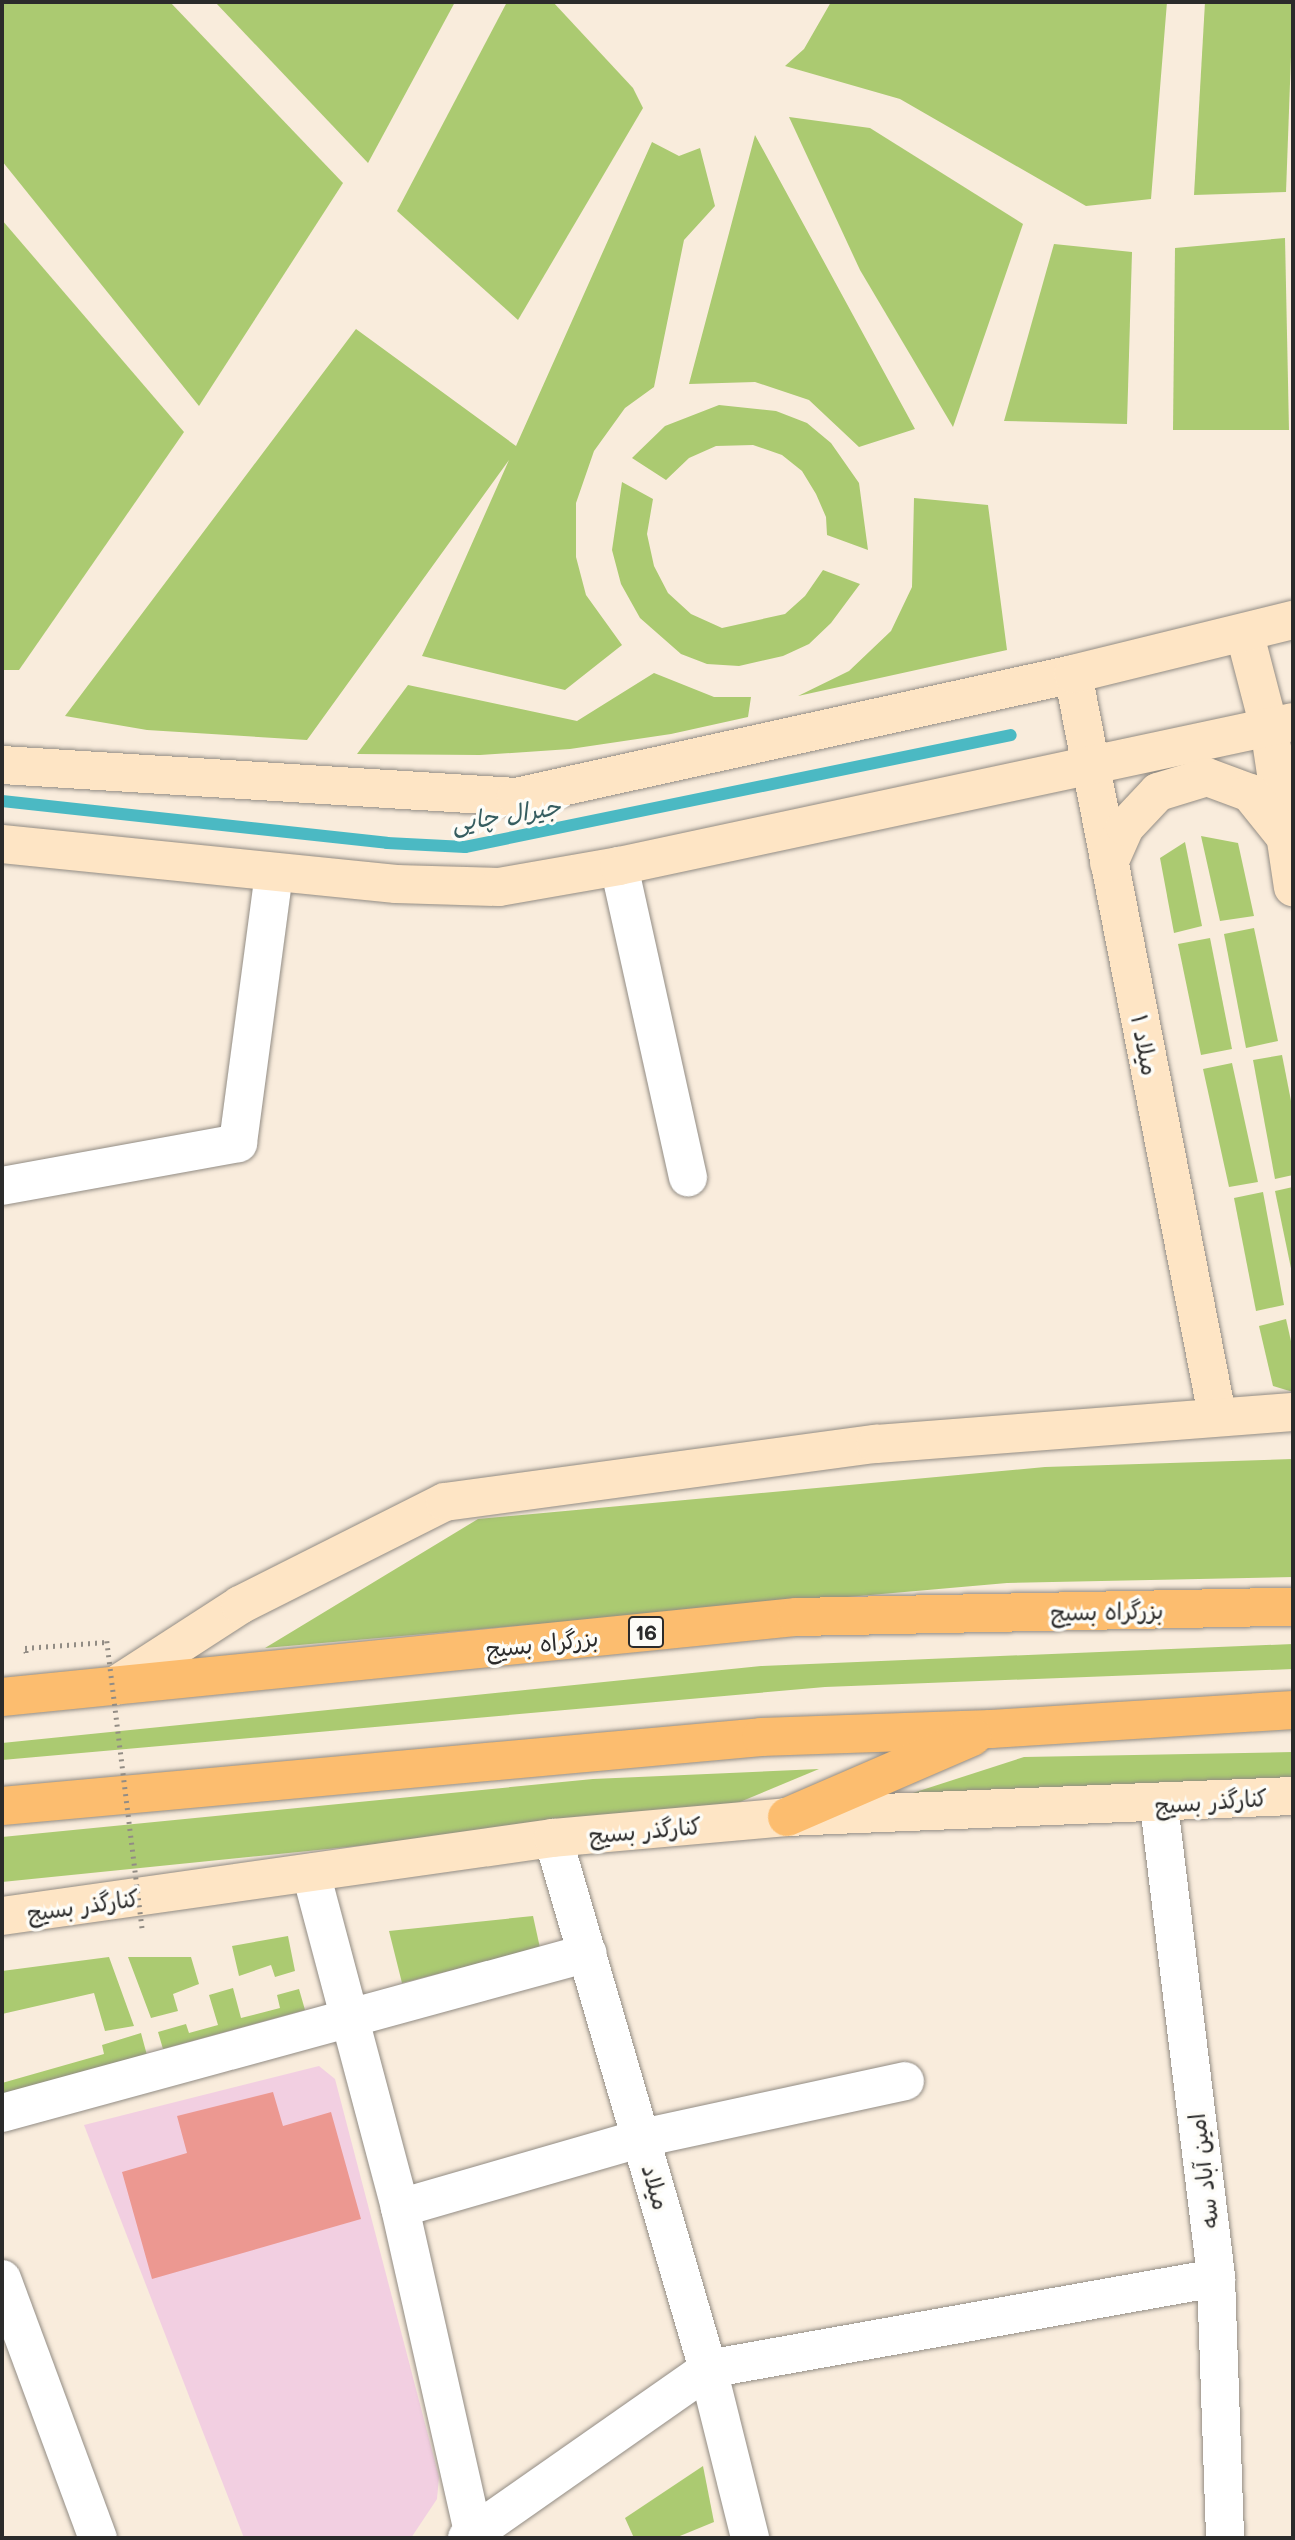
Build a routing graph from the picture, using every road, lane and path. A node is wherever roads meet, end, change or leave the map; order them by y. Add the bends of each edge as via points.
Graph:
1 (1293, 620) edge
2 (1245, 635) junction
3 (1073, 674) junction
4 (1281, 724) edge
5 (1092, 763) junction
6 (2, 765) edge
7 (1288, 835) edge
8 (2, 844) edge
9 (1110, 863) junction
10 (619, 866) junction
11 (274, 872) junction
12 (1293, 887) edge
13 (688, 1177) dead end
14 (2, 1186) edge
15 (1293, 1412) edge
16 (1217, 1415) junction
17 (1293, 1607) edge
18 (25, 1648) dead end
19 (115, 1686) junction
20 (2, 1697) edge
21 (1293, 1710) edge
22 (991, 1729) junction
23 (1293, 1796) edge
24 (1159, 1805) junction
25 (2, 1806) edge
26 (788, 1817) junction
27 (553, 1838) junction
28 (312, 1873) junction
29 (2, 1916) edge
30 (142, 1928) dead end
31 (588, 1954) junction
32 (351, 2018) junction
33 (905, 2081) dead end
34 (2, 2113) edge
35 (642, 2138) junction
36 (400, 2208) junction
37 (1216, 2278) junction
38 (2, 2279) edge
39 (708, 2369) junction
40 (470, 2535) edge
41 (98, 2538) edge
42 (750, 2538) edge
43 (1225, 2538) edge

1 - 2 street
2 - 3 street
2 - 4 street
3 - 5 street, میلاد ۱
3 - 6 street via 516,797
4 - 5 street
4 - 7 street
5 - 9 street, میلاد ۱
5 - 10 street
7 - 9 street via 1250,793 1207,777 1158,792 1125,827
7 - 12 street
8 - 11 street
9 - 16 street, میلاد ۱
10 - 11 street via 499,887 396,884
10 - 13 street
11 - 14 street via 238,1143
15 - 16 street
16 - 19 street via 876,1444 445,1502 240,1605
17 - 19 highway, بزرگراه بسیج / 16 via 797,1617
18 - 30 path, bridge via 107,1642
19 - 20 highway, بزرگراه بسیج / 16
21 - 22 highway
22 - 25 highway via 761,1737
22 - 26 highway
23 - 24 street, کنارگذر بسیج
24 - 26 street, کنارگذر بسیج
24 - 37 street, امین آباد سه
26 - 27 street, کنارگذر بسیج
27 - 28 street, کنارگذر بسیج
27 - 31 street, میلاد
28 - 29 street, کنارگذر بسیج
28 - 32 street
31 - 32 street
31 - 35 street, میلاد
32 - 34 street
32 - 36 street
33 - 35 street
35 - 36 street
35 - 39 street, میلاد
36 - 40 street
37 - 39 street
37 - 43 street, امین آباد سه
38 - 41 street
39 - 40 street
39 - 42 street, میلاد

